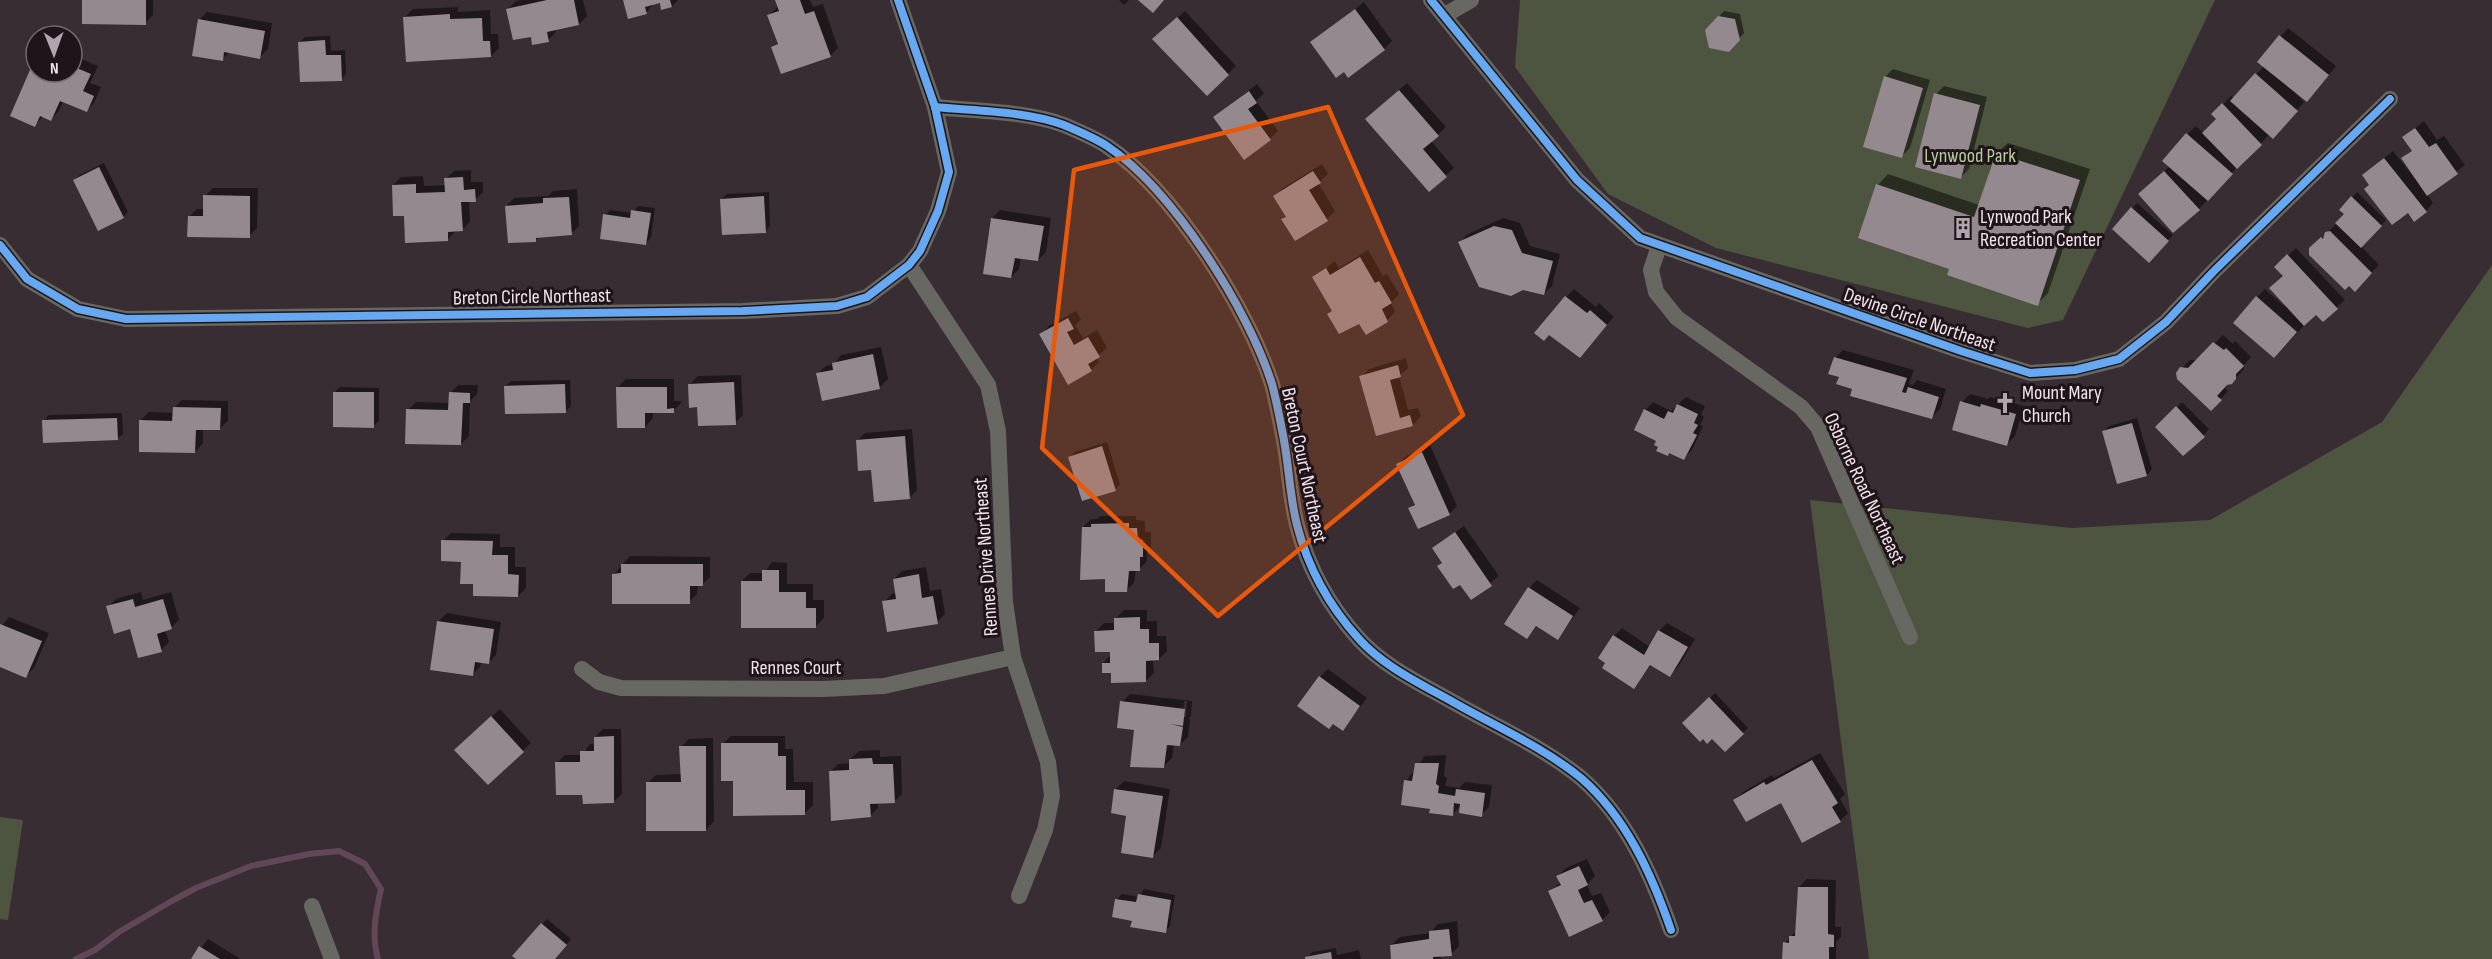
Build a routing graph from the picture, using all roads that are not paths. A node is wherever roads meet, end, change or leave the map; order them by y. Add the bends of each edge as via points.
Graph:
1 (898, 0) edge
2 (1431, 0) edge
3 (1471, 0) edge
4 (1445, 15) junction
5 (2390, 99) dead end
6 (934, 107) junction
7 (0, 245) edge
8 (1659, 246) junction
9 (909, 265) junction
10 (1911, 638) dead end
11 (1013, 657) junction
12 (582, 669) dead end
13 (1019, 896) dead end
14 (312, 906) dead end
15 (1671, 930) dead end
16 (332, 959) edge

1 - 6 street, Breton Circle Northeast
2 - 4 street
3 - 4 street
4 - 8 street, Devine Circle Northeast via 1577,180 1640,238
5 - 8 street, Devine Circle Northeast via 2166,322 2119,359 2075,370 2030,373
6 - 9 street, Breton Circle Northeast via 949,172 938,211 920,251
6 - 15 street, Breton Court Northeast via 1062,124 1106,146 1139,171 1185,226 1224,284 1256,345 1272,384 1283,433 1296,524 1328,601 1360,641 1390,665 1554,759 1582,780 1610,808 1629,838 1656,889
7 - 9 street, Breton Circle Northeast via 27,279 78,309 126,319 743,311 837,306 867,297
8 - 10 street, Osborne Road Northeast via 1651,270 1656,292 1677,318 1801,407 1818,427
9 - 11 street, Rennes Drive Northeast via 988,385 998,431 1005,602
11 - 12 street, Rennes Court via 884,686 823,689 621,688 599,682
11 - 13 street, Rennes Drive Northeast via 1048,762 1052,796 1045,830
14 - 16 street

